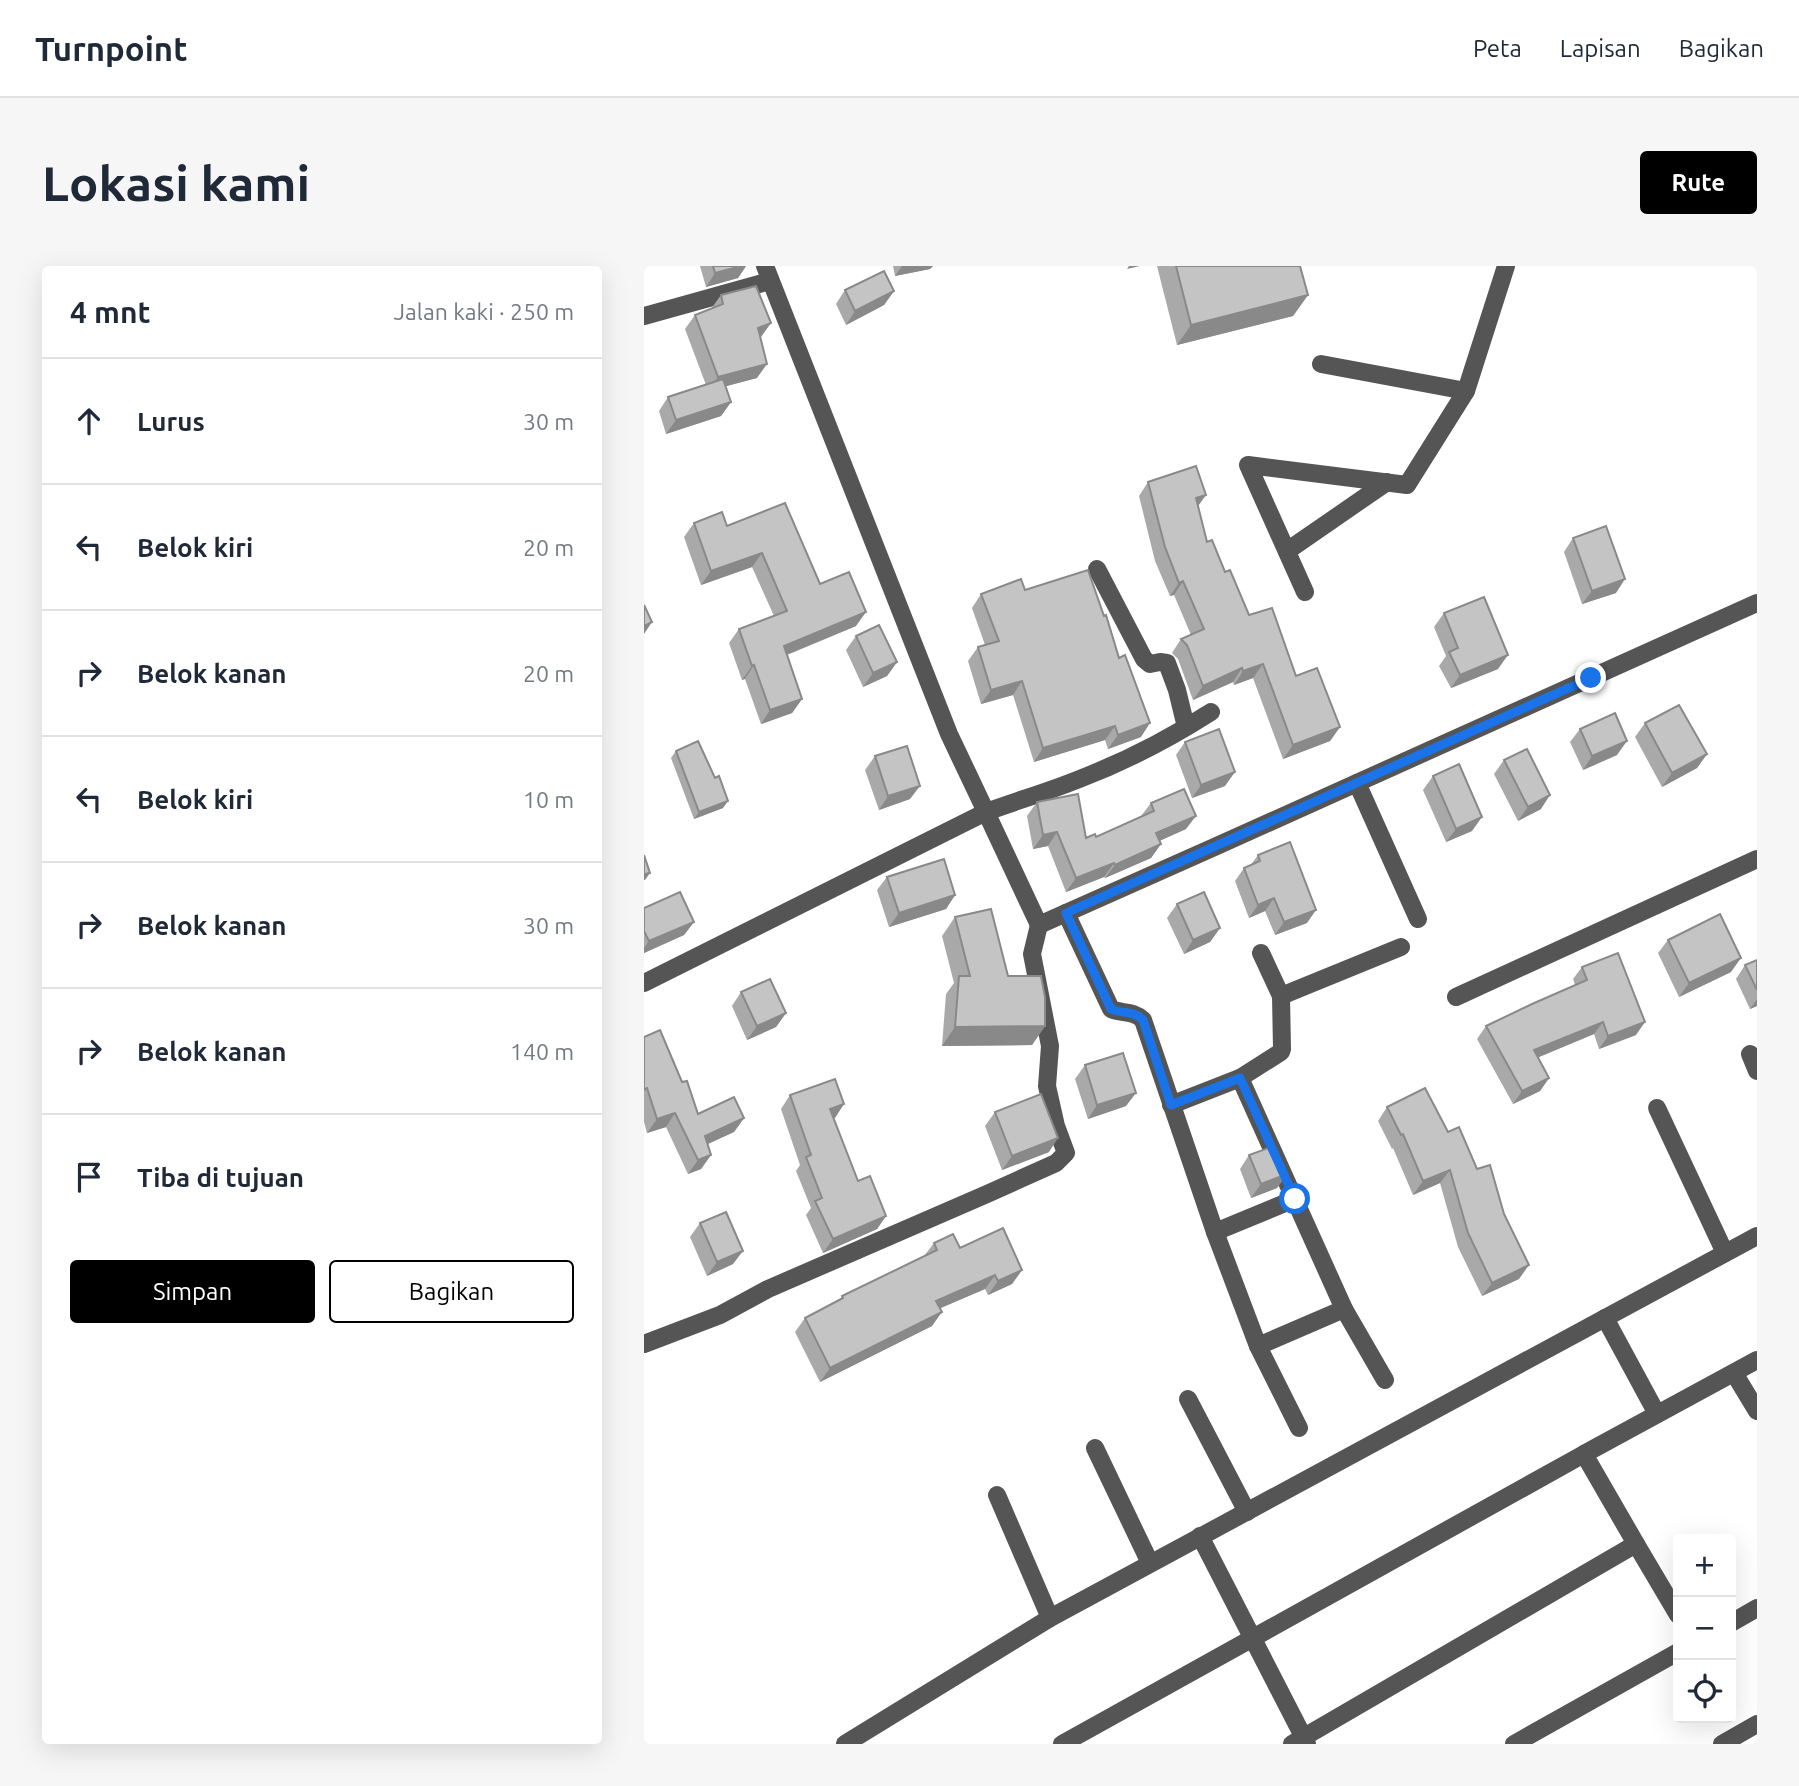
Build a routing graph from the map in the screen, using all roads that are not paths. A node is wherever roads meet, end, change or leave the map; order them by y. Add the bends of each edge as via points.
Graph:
1 (1506, 266) edge
2 (767, 273) edge
3 (644, 316) edge
4 (1321, 364) dead end
5 (1466, 391) junction
6 (1387, 482) junction
7 (1287, 551) junction
8 (1097, 569) dead end
9 (1306, 592) dead end
10 (1757, 603) edge
11 (1211, 712) dead end
12 (1186, 727) junction
13 (1357, 783) junction
14 (986, 812) junction
15 (1757, 859) edge
16 (1066, 913) junction
17 (1418, 919) dead end
18 (1038, 925) junction
19 (1401, 947) dead end
20 (1261, 953) dead end
21 (644, 983) edge
22 (1282, 996) junction
23 (1456, 997) dead end
24 (1750, 1054) dead end
25 (1757, 1071) edge
26 (1240, 1078) junction
27 (1171, 1105) junction
28 (1657, 1108) dead end
29 (1295, 1199) junction
30 (1215, 1232) junction
31 (1757, 1236) edge
32 (1725, 1253) junction
33 (1345, 1309) junction
34 (1605, 1318) junction
35 (644, 1344) edge
36 (1258, 1346) junction
37 (1757, 1360) edge
38 (1734, 1373) junction
39 (1385, 1380) dead end
40 (1188, 1398) dead end
41 (1757, 1411) edge
42 (1657, 1414) junction
43 (1299, 1428) dead end
44 (1095, 1448) dead end
45 (1584, 1454) junction
46 (997, 1495) dead end
47 (1247, 1512) junction
48 (1200, 1536) junction
49 (1636, 1544) junction
50 (1150, 1563) junction
51 (1673, 1607) edge
52 (1757, 1608) edge
53 (1050, 1618) junction
54 (1736, 1620) edge
55 (1251, 1639) junction
56 (1673, 1656) edge
57 (1757, 1724) edge
58 (1301, 1742) edge
59 (845, 1744) edge
60 (1062, 1744) edge
61 (1514, 1744) edge
62 (1722, 1744) edge

1 - 5 street
2 - 3 street
2 - 14 street via 949,734
4 - 5 street
5 - 6 street via 1407,485
6 - 7 street
6 - 7 street via 1248,465
7 - 9 street
8 - 12 street via 1143,659 1150,664 1167,663
10 - 13 street
11 - 12 street
12 - 14 street via 1077,780
13 - 16 street
13 - 17 street
14 - 18 street
14 - 21 street
15 - 23 street
16 - 18 street
16 - 27 street via 1111,1009 1138,1014 1143,1020
18 - 35 street via 1032,954 1050,1046 1047,1086 1066,1153 1056,1163 988,1194 768,1289 720,1315
19 - 22 street
20 - 22 street
22 - 26 street via 1281,1052
24 - 25 street
26 - 27 street
26 - 29 street
27 - 30 street
28 - 32 street
29 - 30 street
29 - 33 street
30 - 36 street
31 - 32 street
32 - 34 street
33 - 36 street
33 - 39 street
34 - 42 street
34 - 47 street
36 - 43 street
37 - 38 street
38 - 41 street
38 - 42 street
40 - 47 street
42 - 45 street
44 - 50 street
45 - 49 street
45 - 55 street
46 - 53 street
47 - 48 street
48 - 50 street
48 - 55 street
49 - 51 street
49 - 58 street
50 - 53 street
52 - 54 street
53 - 59 street
55 - 58 street
55 - 60 street
56 - 61 street
57 - 62 street

